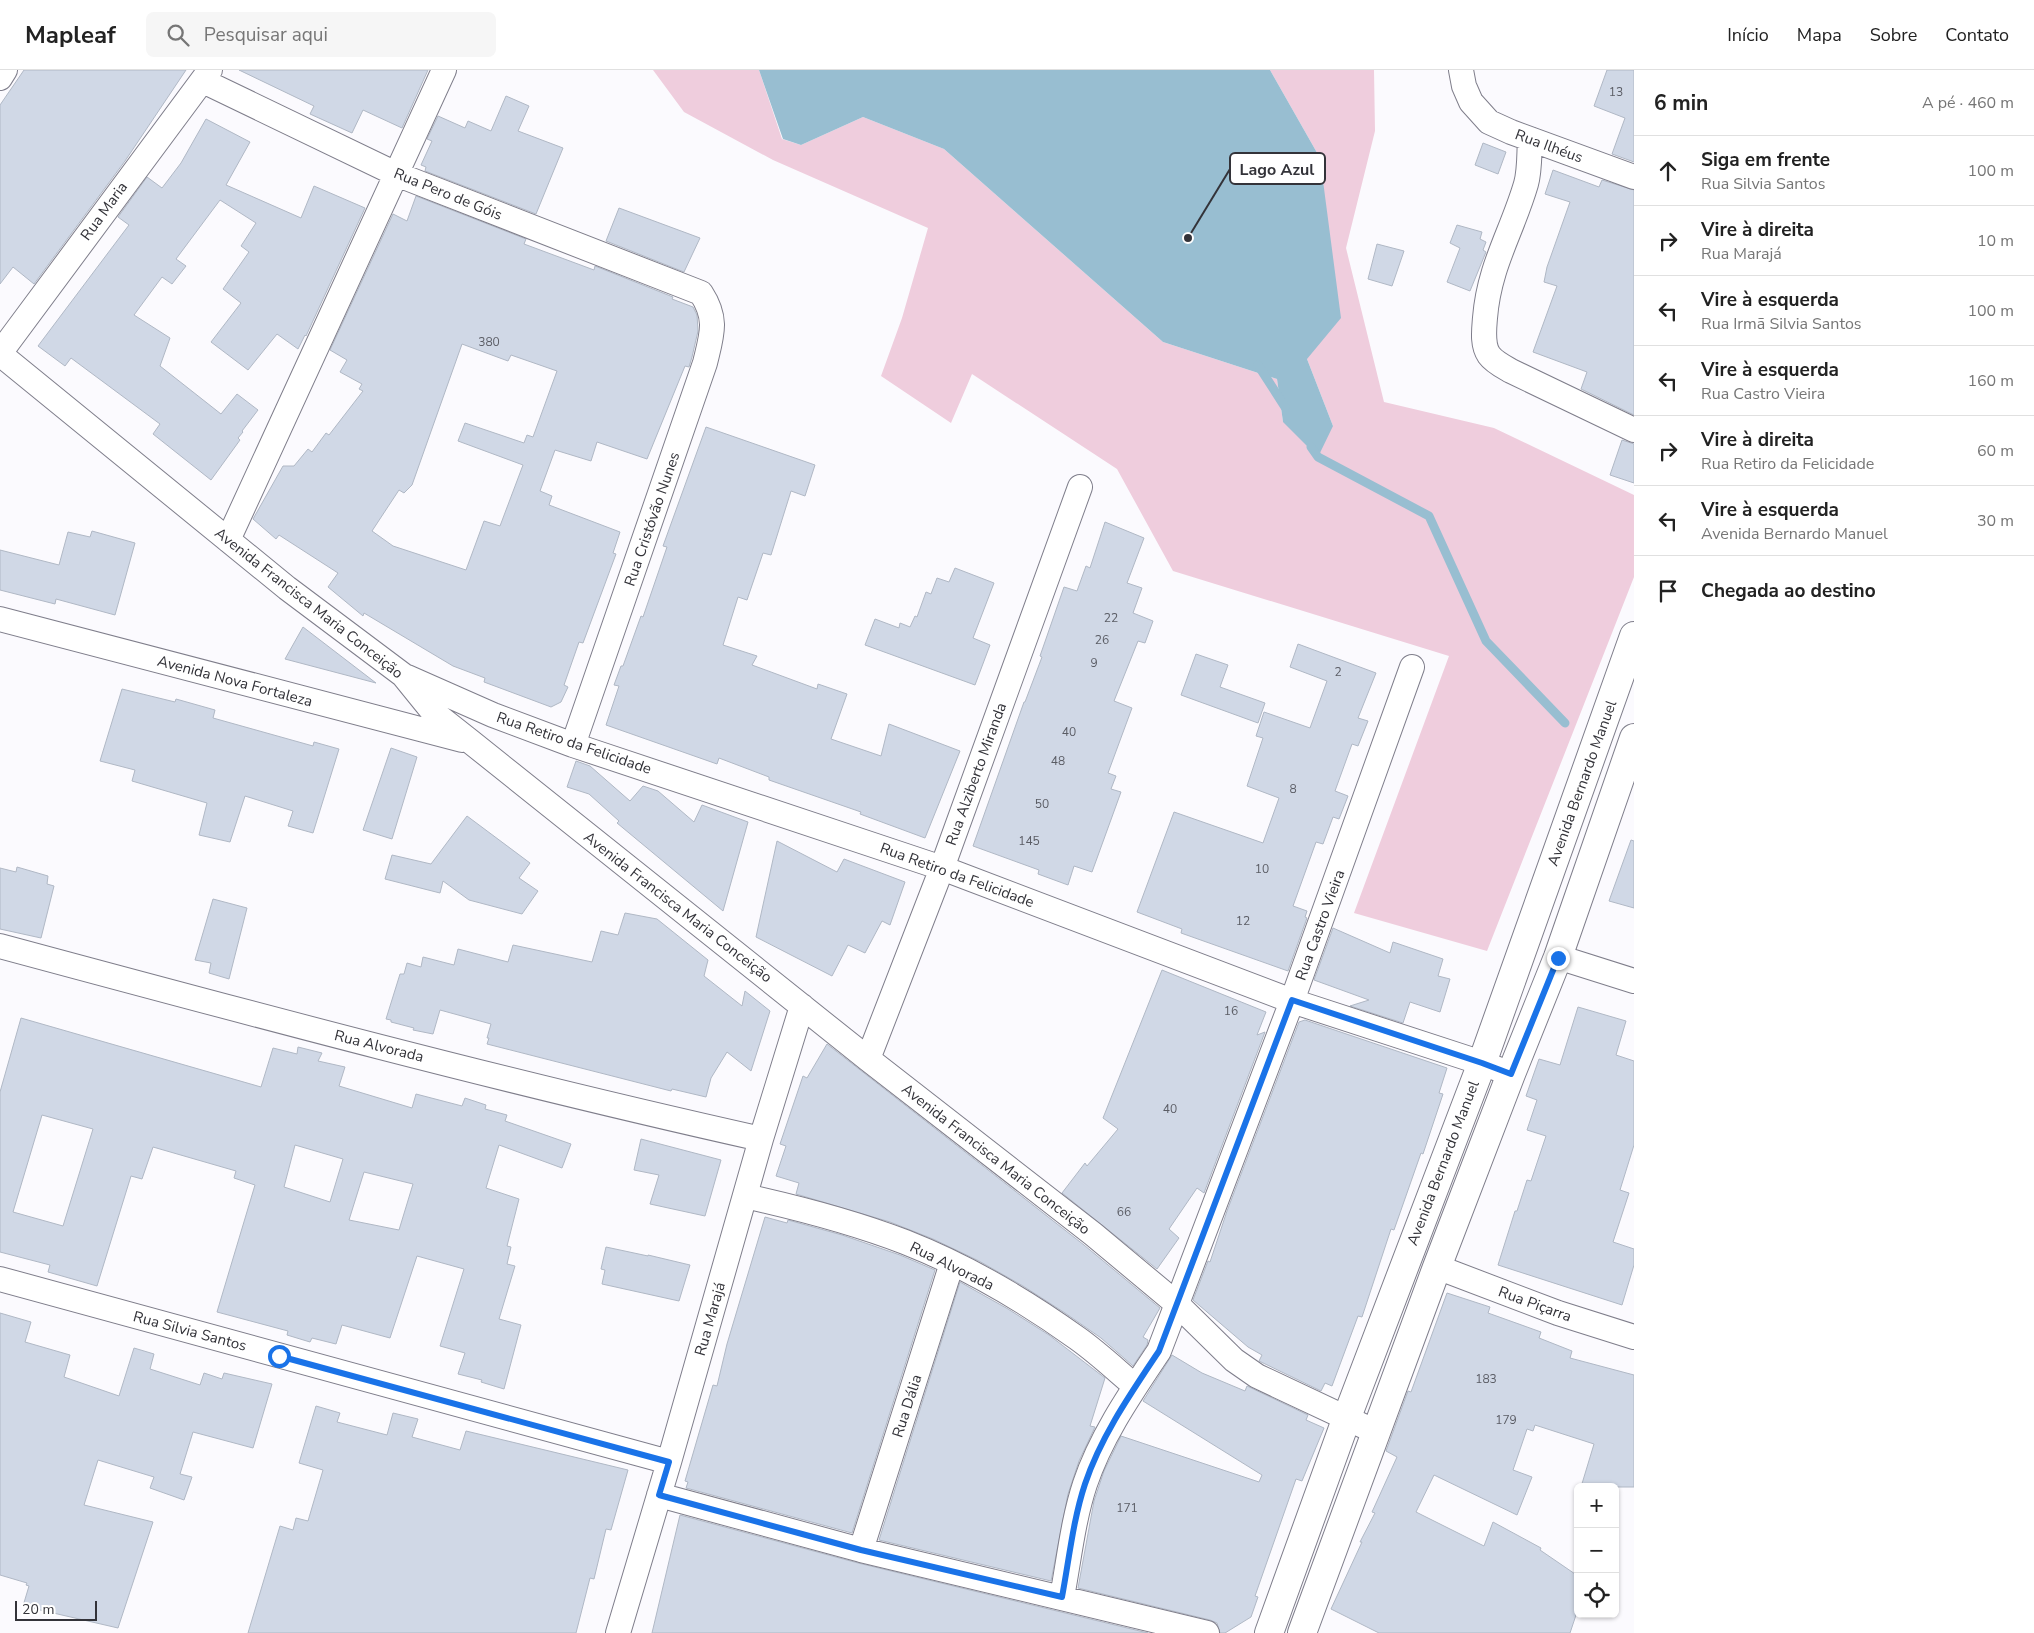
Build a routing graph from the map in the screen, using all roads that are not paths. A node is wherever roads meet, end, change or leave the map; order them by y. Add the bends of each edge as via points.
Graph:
1 (5, 70) edge
2 (444, 70) edge
3 (1461, 70) edge
4 (207, 75) edge
5 (0, 78) edge
6 (1530, 139) junction
7 (396, 174) junction
8 (1634, 178) edge
9 (700, 293) joint
10 (0, 354) edge
11 (1634, 430) edge
12 (1080, 487) dead end
13 (228, 540) junction
14 (0, 619) edge
15 (1634, 636) edge
16 (1412, 667) dead end
17 (403, 676) junction
18 (1634, 738) edge
19 (471, 742) junction
20 (573, 745) junction
21 (942, 868) junction
22 (0, 946) edge
23 (1558, 958) junction
24 (1634, 982) edge
25 (1292, 1000) junction
26 (802, 1006) junction
27 (868, 1059) junction
28 (1482, 1063) junction
29 (1511, 1074) junction
30 (761, 1138) junction
31 (745, 1196) junction
32 (952, 1263) junction
33 (1437, 1267) junction
34 (0, 1279) edge
35 (1177, 1304) junction
36 (1634, 1337) edge
37 (1135, 1386) junction
38 (1347, 1417) junction
39 (1376, 1432) junction
40 (669, 1462) junction
41 (659, 1495) junction
42 (861, 1550) junction
43 (1062, 1597) junction
44 (618, 1633) edge
45 (1207, 1633) edge
46 (1269, 1633) edge
47 (1302, 1633) edge

1 - 5 street
2 - 7 street
3 - 6 street, Rua Ilhéus via 1471,102 1489,122
4 - 7 street, Rua Pero de Góis
4 - 10 street, Rua Maria
6 - 8 street, Rua Ilhéus
6 - 11 street via 1527,183 1502,244 1488,290 1484,329 1486,347 1495,361 1511,371
7 - 9 street, Rua Pero de Góis
7 - 13 street
9 - 20 street, Rua Cristóvão Nunes via 712,315 712,337 705,363
10 - 13 street, Avenida Francisca Maria Conceição
12 - 21 street, Rua Alziberto Miranda
13 - 17 street, Avenida Francisca Maria Conceição
14 - 19 street, Avenida Nova Fortaleza
15 - 28 street, Avenida Bernardo Manuel
16 - 25 street, Rua Castro Vieira
17 - 19 street, Avenida Francisca Maria Conceição via 433,712
17 - 20 street, Rua Retiro da Felicidade
18 - 23 street, Avenida Bernardo Manuel
19 - 26 street, Avenida Francisca Maria Conceição
20 - 21 street, Rua Retiro da Felicidade
21 - 25 street, Rua Retiro da Felicidade
21 - 27 street, Rua Alziberto Miranda
22 - 30 street, Rua Alvorada via 555,1090
23 - 24 street
23 - 29 street, Avenida Bernardo Manuel
25 - 28 street, Rua Retiro da Felicidade
25 - 35 street, Rua Castro Vieira
26 - 27 street, Avenida Francisca Maria Conceição
26 - 30 street, Rua Marajá
27 - 35 street, Avenida Francisca Maria Conceição via 1093,1234
28 - 29 street, Rua Retiro da Felicidade
28 - 38 street, Avenida Bernardo Manuel
29 - 33 street, Avenida Bernardo Manuel
30 - 31 street, Rua Marajá
31 - 32 street, Rua Alvorada via 846,1222 905,1242
31 - 40 street, Rua Marajá
32 - 37 street, Rua Alvorada via 1011,1295 1078,1338
32 - 42 street, Rua Dália
33 - 36 street, Rua Piçarra via 1558,1313
33 - 39 street, Avenida Bernardo Manuel
34 - 40 street, Rua Silvia Santos
35 - 37 street, Rua Castro Vieira via 1159,1351
35 - 38 street, Avenida Francisca Maria Conceição via 1234,1360 1257,1376
37 - 43 street, Rua Castro Vieira via 1099,1448 1085,1485
38 - 39 street, Avenida Francisca Maria Conceição
38 - 46 street, Avenida Bernardo Manuel
39 - 47 street, Avenida Bernardo Manuel
40 - 41 street, Rua Marajá
41 - 42 street
41 - 44 street, Rua Marajá
42 - 43 street
43 - 45 street

